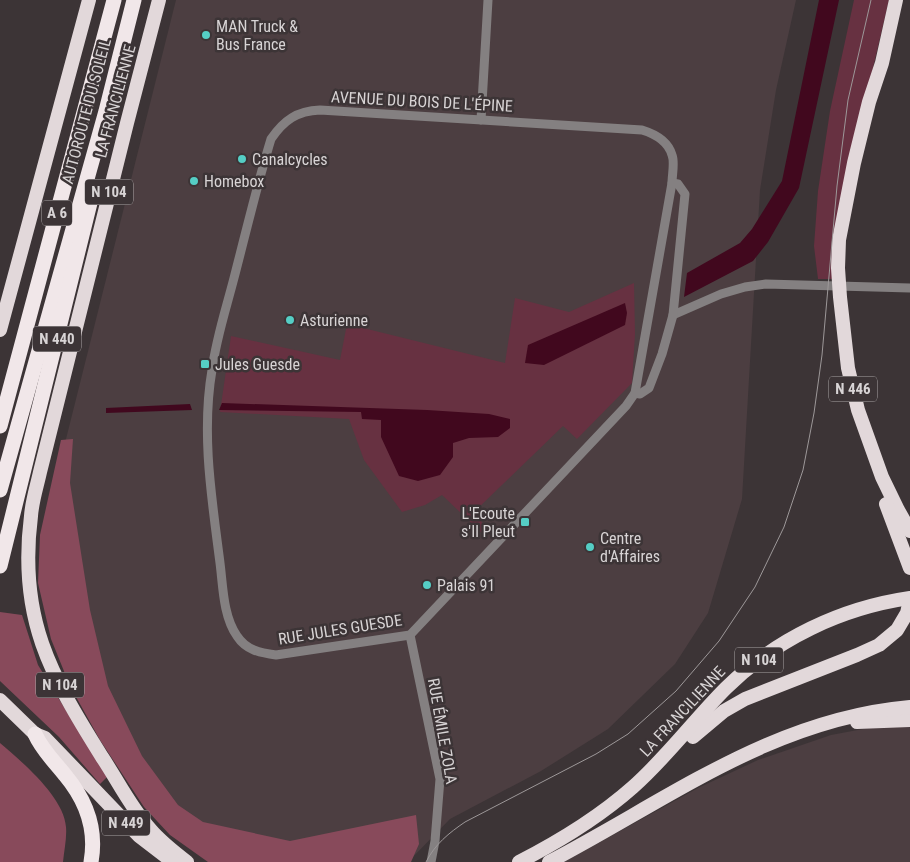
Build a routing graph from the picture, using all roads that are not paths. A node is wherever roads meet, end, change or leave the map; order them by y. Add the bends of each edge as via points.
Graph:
1 (89, 0) edge
2 (114, 0) edge
3 (134, 0) edge
4 (160, 0) edge
5 (488, 0) edge
6 (896, 0) edge
7 (106, 110) junction
8 (481, 120) junction
9 (672, 183) junction
10 (910, 288) edge
11 (673, 315) junction
12 (0, 330) edge
13 (636, 393) junction
14 (208, 410) joint
15 (0, 426) edge
16 (882, 476) junction
17 (0, 490) edge
18 (910, 531) edge
19 (0, 566) edge
20 (910, 568) edge
21 (910, 599) edge
22 (410, 635) junction
23 (0, 700) edge
24 (910, 707) edge
25 (910, 720) edge
26 (820, 724) junction
27 (35, 734) junction
28 (665, 757) junction
29 (90, 862) edge
30 (173, 862) edge
31 (187, 862) edge
32 (431, 862) edge
33 (520, 862) edge
34 (550, 862) edge

1 - 12 highway
2 - 15 highway, AUTOROUTE DU SOLEIL / A 6
3 - 7 highway, AUTOROUTE DU SOLEIL / A 6
4 - 31 highway, LA FRANCILIENNE / N 104 via 40,472 31,514 27,567 41,644 72,708 138,813 161,840
5 - 8 street
6 - 16 highway, N 446 via 854,164 839,240 838,268 848,368 858,410
7 - 17 highway, AUTOROUTE DU SOLEIL / A 6
7 - 19 highway, N 440 via 104,145
8 - 9 street, AVENUE DU BOIS DE L'ÉPINE via 642,130 660,138 673,155
8 - 14 street, AVENUE DU BOIS DE L'ÉPINE via 307,110 278,129 266,154 219,336 211,371
9 - 11 street via 678,184 685,194
9 - 13 street, AVENUE DU BOIS DE L'ÉPINE
10 - 11 street via 766,284 721,294
11 - 13 street, RUE JULES GUESDE via 649,388
13 - 22 street, RUE JULES GUESDE via 565,473
14 - 22 street, RUE JULES GUESDE via 211,492 225,599 230,622 246,647 276,655
16 - 18 highway, N 446
16 - 20 highway via 882,493
21 - 28 highway, LA FRANCILIENNE / N 104 via 881,602 830,619 767,655 726,688
21 - 28 highway via 907,613 897,630 879,645 745,699 706,724 679,751
22 - 32 street, RUE ÉMILE ZOLA via 440,779
23 - 27 highway, N 449
24 - 26 highway via 882,709
25 - 26 highway via 858,722 836,727
26 - 34 highway via 720,766
27 - 29 highway via 40,747 80,795 90,817 93,843
27 - 30 highway, N 449 via 45,738 139,836
28 - 33 highway, LA FRANCILIENNE / N 104 via 588,823

